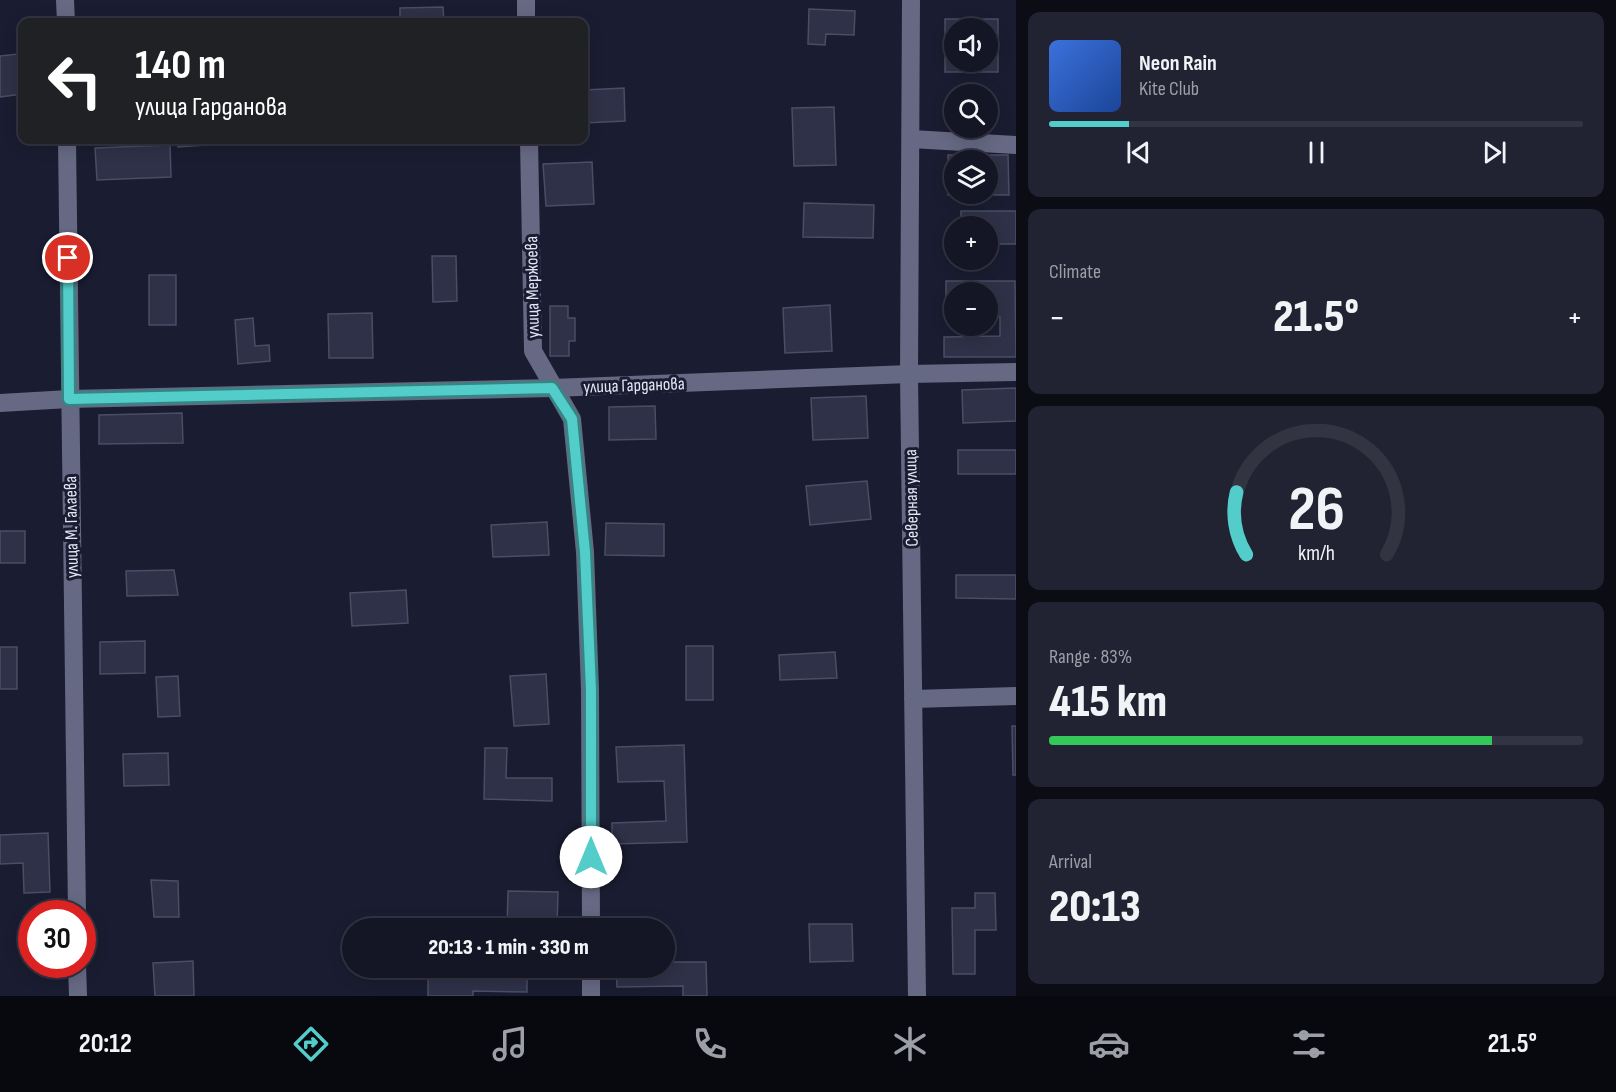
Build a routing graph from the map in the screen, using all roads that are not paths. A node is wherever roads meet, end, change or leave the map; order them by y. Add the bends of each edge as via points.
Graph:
1 (65, 0) edge
2 (526, 0) edge
3 (911, 0) edge
4 (66, 18) edge
5 (526, 18) edge
6 (911, 139) junction
7 (67, 144) edge
8 (529, 144) edge
9 (1016, 145) edge
10 (1016, 372) edge
11 (909, 374) junction
12 (552, 388) junction
13 (69, 399) junction
14 (0, 403) edge
15 (1016, 696) edge
16 (913, 699) junction
17 (76, 900) edge
18 (591, 918) edge
19 (77, 978) edge
20 (591, 978) edge
21 (78, 996) edge
22 (591, 996) edge
23 (917, 996) edge

1 - 4 street
2 - 5 street
3 - 6 street, Северная улица
6 - 9 street
6 - 11 street, Северная улица
7 - 13 street, улица М. Галаева
8 - 12 street, улица Мержоева via 533,351
10 - 11 street, улица Гарданова
11 - 12 street, улица Гарданова
11 - 16 street, Северная улица
12 - 13 street, улица Гарданова
12 - 18 street, улица Мержоева via 572,419 585,552 591,690
13 - 14 street, улица Гарданова
13 - 17 street, улица М. Галаева
15 - 16 street
16 - 23 street, Северная улица
19 - 21 street
20 - 22 street

